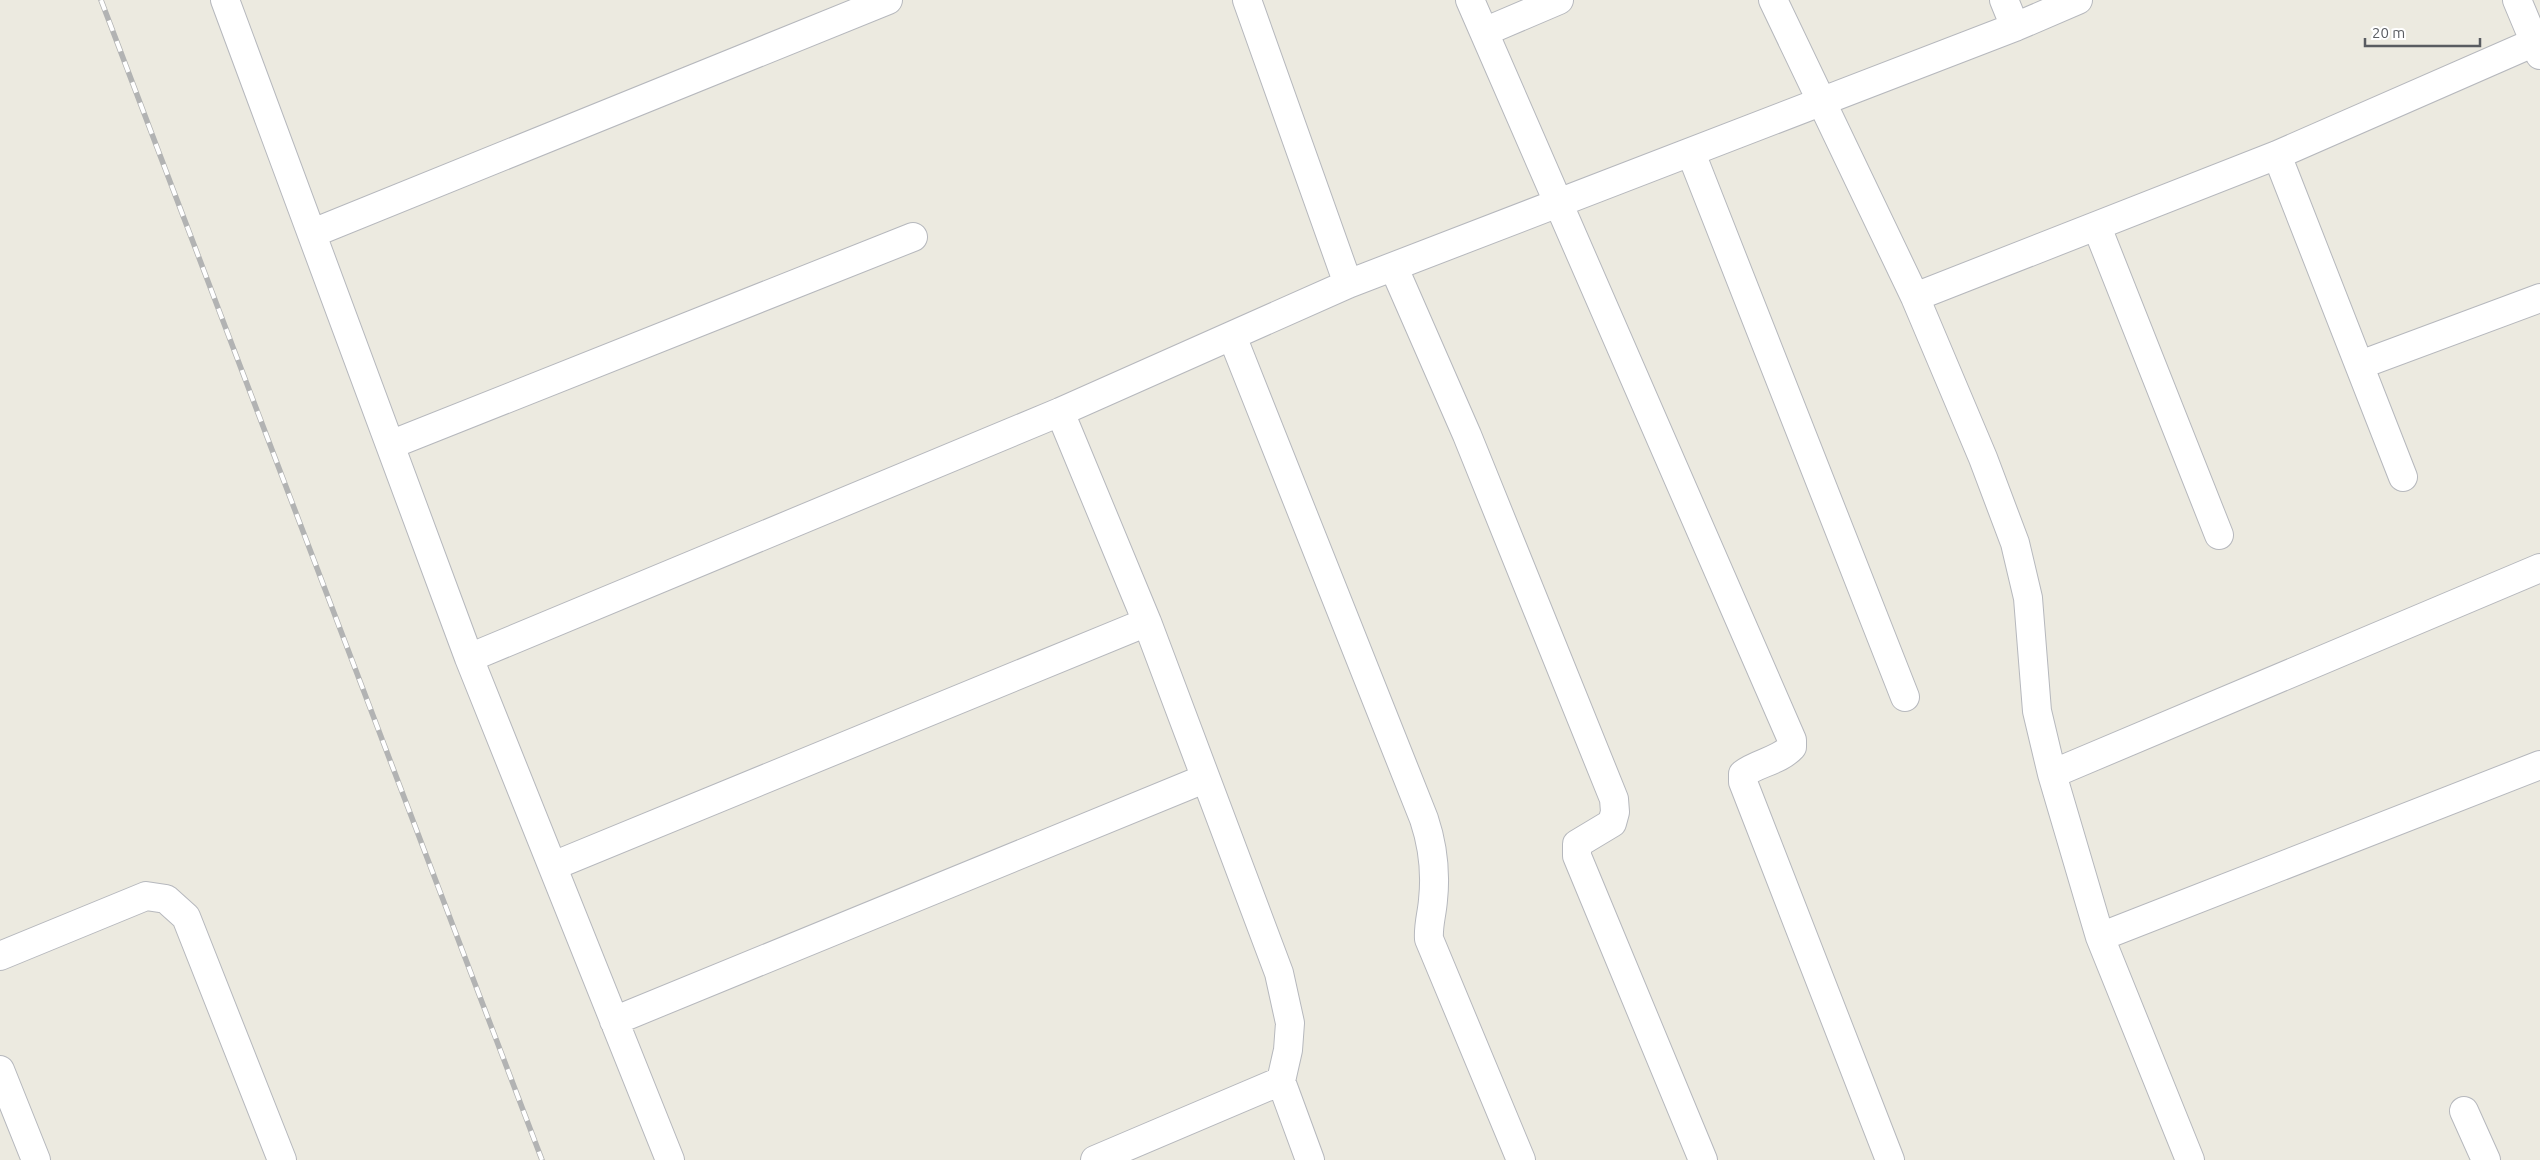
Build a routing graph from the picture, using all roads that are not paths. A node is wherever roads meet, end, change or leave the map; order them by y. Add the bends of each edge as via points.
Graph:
1 (225, 0) edge
2 (888, 0) edge
3 (1246, 0) edge
4 (1470, 0) edge
5 (1559, 0) edge
6 (1773, 0) edge
7 (2004, 0) edge
8 (2078, 0) edge
9 (2517, 0) edge
10 (2015, 27) junction
11 (1484, 32) junction
12 (2537, 48) edge
13 (1821, 102) junction
14 (1691, 152) junction
15 (2277, 155) junction
16 (1558, 202) junction
17 (2097, 227) junction
18 (313, 233) junction
19 (912, 237) dead end
20 (1394, 268) junction
21 (1348, 284) junction
22 (1915, 297) junction
23 (2540, 298) edge
24 (1232, 336) junction
25 (2360, 365) junction
26 (1060, 412) junction
27 (390, 445) junction
28 (2402, 477) dead end
29 (2219, 535) dead end
30 (2540, 568) edge
31 (1146, 622) junction
32 (469, 658) junction
33 (1905, 697) dead end
34 (2540, 766) edge
35 (2052, 774) junction
36 (1204, 779) junction
37 (553, 866) junction
38 (2100, 937) junction
39 (0, 956) edge
40 (614, 1021) junction
41 (0, 1070) edge
42 (1281, 1081) junction
43 (2464, 1110) dead end
44 (36, 1160) edge
45 (282, 1160) edge
46 (670, 1160) edge
47 (1095, 1160) edge
48 (1310, 1160) edge
49 (1521, 1160) edge
50 (1703, 1160) edge
51 (1890, 1160) edge
52 (2190, 1160) edge
53 (2486, 1160) edge

1 - 18 street
2 - 18 street
3 - 21 street
4 - 11 street
5 - 11 street
6 - 13 street
7 - 10 street
8 - 10 street
9 - 12 street
10 - 13 street
11 - 16 street
12 - 15 street
13 - 14 street
13 - 22 street
14 - 16 street
14 - 33 street
15 - 17 street
15 - 25 street
16 - 20 street
16 - 51 street via 1792,740 1792,747 1786,753 1743,774 1743,782
17 - 22 street
17 - 29 street
18 - 27 street
19 - 27 street
20 - 21 street
20 - 50 street via 1467,435 1614,799 1612,823 1577,844 1577,856
21 - 24 street
22 - 35 street via 2015,543 2028,598 2037,711
23 - 25 street
24 - 26 street
24 - 49 street via 1424,819 1432,842 1435,874 1429,939
25 - 28 street
26 - 31 street
26 - 32 street
27 - 32 street
30 - 35 street
31 - 36 street
31 - 37 street
32 - 37 street
34 - 38 street
35 - 38 street
36 - 40 street
36 - 42 street via 1279,973 1290,1023
37 - 40 street
38 - 52 street
39 - 45 street via 146,896 166,899 186,917
40 - 46 street
41 - 44 street
42 - 47 street
42 - 48 street
43 - 53 street

